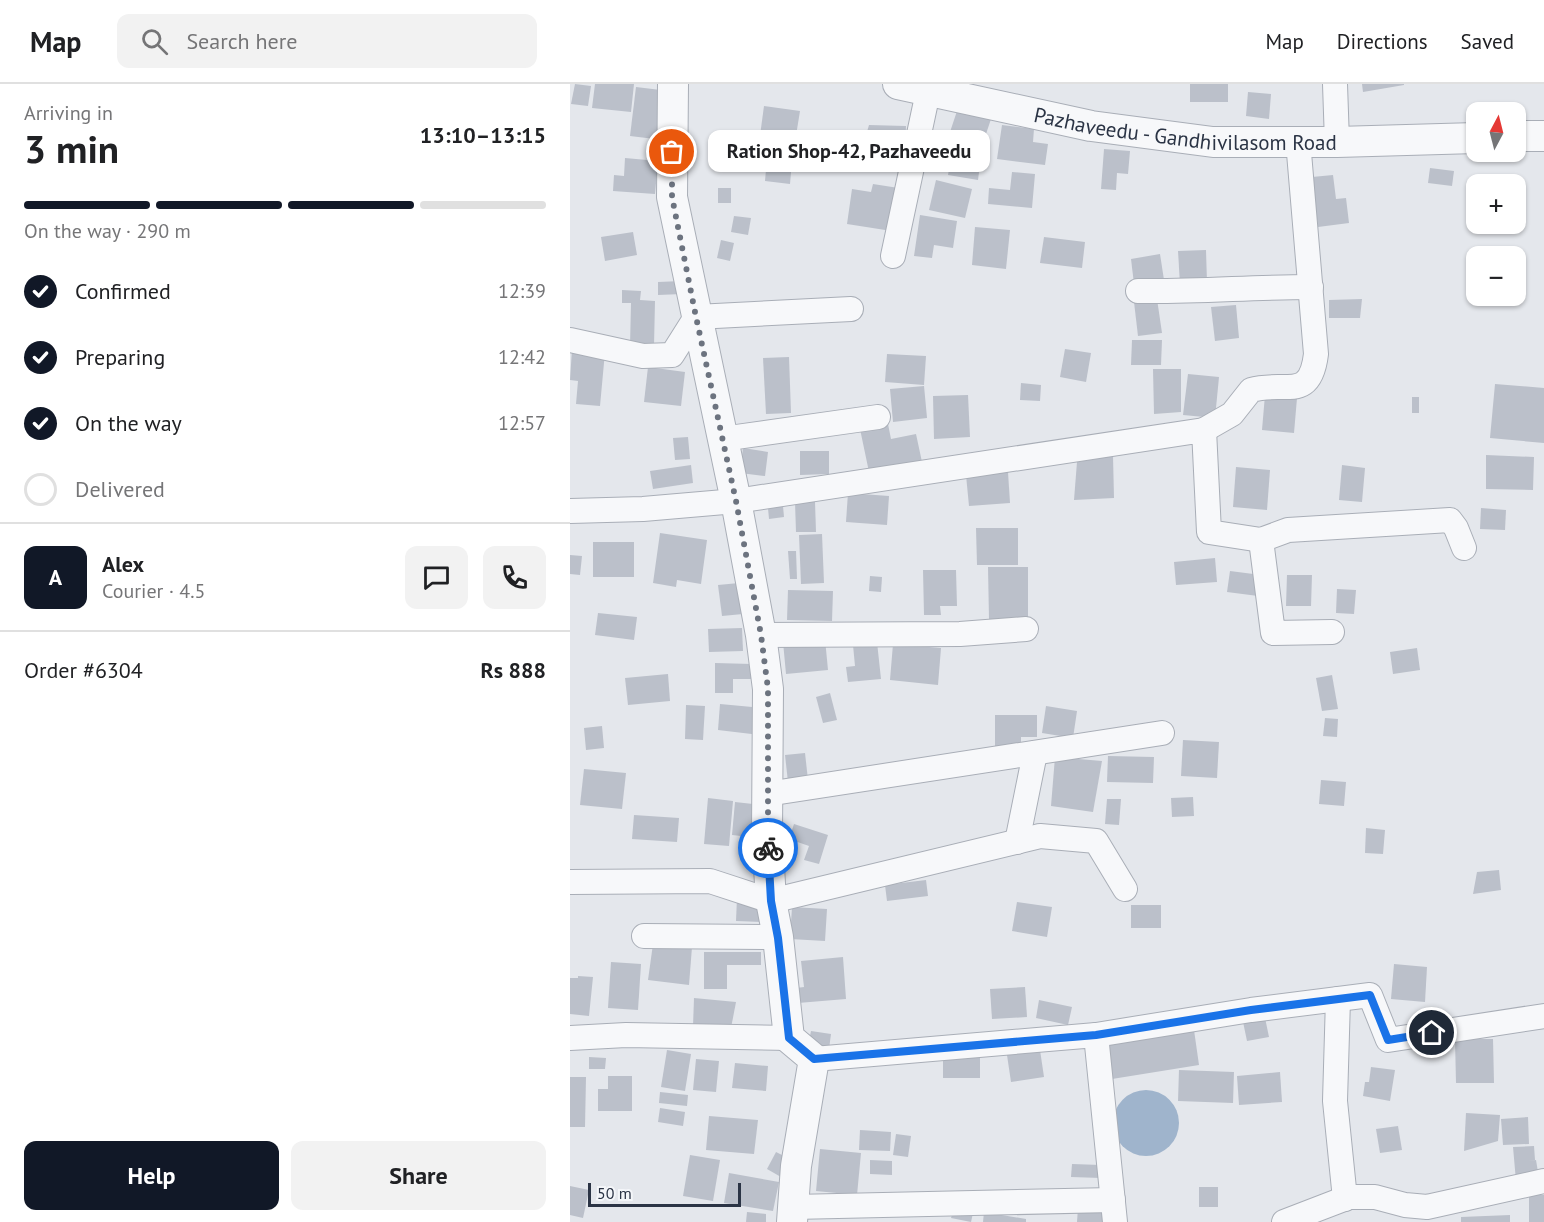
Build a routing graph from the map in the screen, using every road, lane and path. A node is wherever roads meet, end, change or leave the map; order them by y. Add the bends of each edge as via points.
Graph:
1 (673, 84) edge
2 (898, 84) edge
3 (1335, 84) edge
4 (928, 92) junction
5 (1526, 136) edge
6 (1544, 136) edge
7 (1466, 138) edge
8 (1298, 141) junction
9 (1337, 142) junction
10 (894, 256) dead end
11 (1311, 287) junction
12 (1138, 291) dead end
13 (851, 309) dead end
14 (696, 317) junction
15 (570, 340) edge
16 (878, 417) dead end
17 (1204, 430) junction
18 (722, 439) junction
19 (736, 501) junction
20 (570, 511) edge
21 (1261, 540) junction
22 (1464, 548) dead end
23 (1026, 629) dead end
24 (1332, 632) dead end
25 (761, 635) junction
26 (1162, 733) dead end
27 (1035, 753) junction
28 (767, 794) junction
29 (1017, 842) junction
30 (570, 882) edge
31 (1125, 889) dead end
32 (771, 901) junction
33 (644, 936) dead end
34 (778, 938) junction
35 (1338, 999) junction
36 (1544, 1016) edge
37 (1096, 1035) junction
38 (570, 1038) edge
39 (789, 1038) junction
40 (814, 1059) junction
41 (1544, 1181) edge
42 (1345, 1199) junction
43 (1114, 1211) edge
44 (792, 1215) edge
45 (1284, 1222) edge

1 - 14 street via 672,197
2 - 4 street, Pazhaveedu - Gandhivilasom Road
3 - 9 street
4 - 8 street, Pazhaveedu - Gandhivilasom Road via 1102,128 1213,142
4 - 10 street
5 - 6 street
7 - 9 street, Pazhaveedu - Gandhivilasom Road
8 - 9 street, Pazhaveedu - Gandhivilasom Road
8 - 11 street
11 - 12 street
11 - 17 street via 1316,354 1307,382 1301,386 1251,390 1232,414
13 - 14 street
14 - 15 street via 672,355 643,356
14 - 18 street
16 - 18 street
17 - 19 street
17 - 21 street via 1209,532
18 - 19 street
19 - 20 street
19 - 25 street
21 - 22 street via 1288,530 1450,520
21 - 24 street via 1273,633
23 - 25 street via 960,634
25 - 28 street via 768,689
26 - 27 street
27 - 28 street
27 - 29 street
28 - 32 street
29 - 31 street via 1040,836 1096,841
29 - 32 street
30 - 32 street via 710,881
32 - 34 street
33 - 34 street
34 - 39 street
35 - 36 street via 1370,995 1388,1040
35 - 37 street
35 - 42 street via 1335,1101
37 - 40 street
37 - 43 street
38 - 39 street
39 - 40 street
40 - 44 street
41 - 42 street via 1427,1207 1375,1197
42 - 45 street
43 - 44 street

